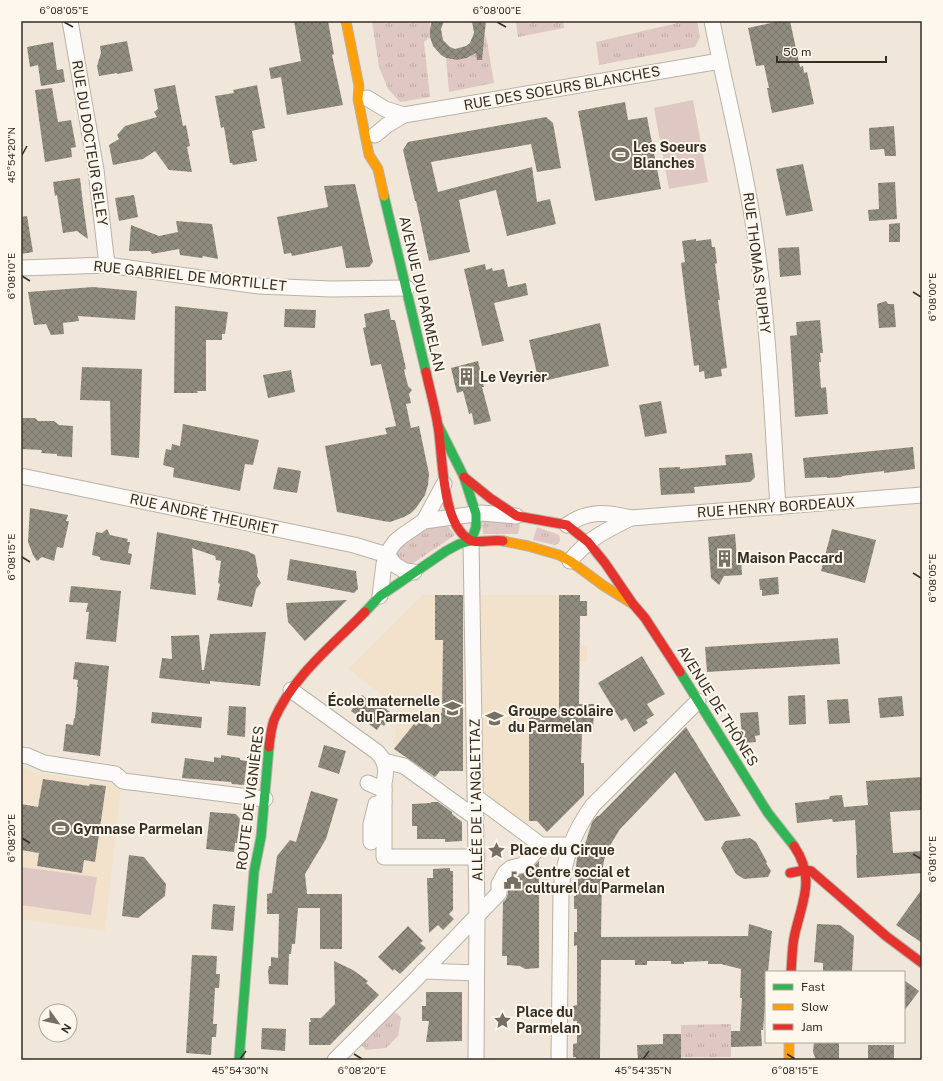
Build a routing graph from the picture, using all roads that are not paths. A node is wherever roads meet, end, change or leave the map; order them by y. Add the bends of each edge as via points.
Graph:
1 (70, 21) edge
2 (346, 21) edge
3 (712, 21) edge
4 (720, 61) junction
5 (363, 92) junction
6 (370, 113) dead end
7 (404, 115) junction
8 (376, 140) joint
9 (378, 169) junction
10 (107, 265) junction
11 (21, 268) edge
12 (407, 288) junction
13 (438, 425) junction
14 (21, 476) edge
15 (464, 477) junction
16 (444, 484) junction
17 (922, 496) edge
18 (778, 507) junction
19 (476, 514) junction
20 (517, 516) junction
21 (451, 517) junction
22 (631, 518) junction
23 (424, 521) junction
24 (567, 525) junction
25 (471, 540) junction
26 (588, 542) junction
27 (387, 555) junction
28 (570, 561) junction
29 (414, 572) junction
30 (380, 596) junction
31 (633, 604) junction
32 (291, 690) junction
33 (698, 701) junction
34 (21, 754) edge
35 (384, 761) junction
36 (368, 783) dead end
37 (384, 796) junction
38 (476, 796) junction
39 (265, 799) junction
40 (476, 818) junction
41 (775, 825) junction
42 (371, 842) dead end
43 (540, 845) junction
44 (570, 845) junction
45 (780, 845) dead end
46 (476, 857) junction
47 (786, 863) dead end
48 (806, 870) junction
49 (792, 897) dead end
50 (810, 899) junction
51 (478, 914) junction
52 (791, 914) dead end
53 (850, 918) dead end
54 (886, 936) junction
55 (794, 938) junction
56 (922, 963) edge
57 (423, 971) junction
58 (791, 971) edge
59 (476, 973) junction
60 (789, 1043) edge
61 (239, 1060) edge
62 (336, 1060) edge
63 (476, 1060) edge
64 (559, 1060) edge
65 (790, 1060) edge

1 - 10 street, RUE DU DOCTEUR GELEY via 96,170
2 - 5 main road, AVENUE DU PARMELAN
3 - 4 street, RUE THOMAS RUPHY
4 - 7 street, RUE DES SOEURS BLANCHES
4 - 18 street, RUE THOMAS RUPHY via 746,178 760,268
5 - 6 main road, AVENUE DU PARMELAN
5 - 7 street, RUE DES SOEURS BLANCHES via 385,109
5 - 9 main road, AVENUE DU PARMELAN via 358,99 369,155
7 - 8 street, RUE DES SOEURS BLANCHES via 387,124
8 - 9 main road, AVENUE DU PARMELAN
9 - 12 main road, AVENUE DU PARMELAN
10 - 11 street, RUE GABRIEL DE MORTILLET
10 - 12 street, RUE GABRIEL DE MORTILLET via 259,286
12 - 13 main road, AVENUE DU PARMELAN
13 - 15 main road
13 - 16 main road
14 - 27 street, RUE ANDRÉ THEURIET via 320,537
15 - 19 main road
15 - 20 main road
16 - 21 main road
16 - 23 street
17 - 18 street, RUE HENRY BORDEAUX
18 - 22 street, RUE HENRY BORDEAUX
19 - 20 street
19 - 21 street
19 - 25 main road via 476,527
20 - 24 main road
21 - 23 street
21 - 25 main road via 459,532
22 - 24 street, RUE HENRY BORDEAUX via 612,513 597,514 577,518
22 - 26 street, RUE HENRY BORDEAUX
23 - 27 street via 395,542
24 - 26 main road
25 - 28 main road via 510,542 544,550
25 - 29 main road, ROUTE DE VIGNIÈRES via 459,544
25 - 38 street, ALLÉE DE L'ANGLETTAZ
26 - 28 street, RUE HENRY BORDEAUX
26 - 31 main road
27 - 29 street via 395,565
27 - 30 street
28 - 31 main road
29 - 30 main road, ROUTE DE VIGNIÈRES
30 - 32 main road, ROUTE DE VIGNIÈRES via 308,669
31 - 33 main road, AVENUE DE THÔNES via 663,644
32 - 35 street via 377,752
32 - 39 main road, ROUTE DE VIGNIÈRES via 271,729
33 - 41 main road, AVENUE DE THÔNES
33 - 44 street via 593,805
34 - 39 street via 44,763 115,774 123,781
35 - 37 street
35 - 40 street via 404,766
36 - 37 street
37 - 42 street via 376,804 370,824
37 - 46 street via 384,857
38 - 40 street, ALLÉE DE L'ANGLETTAZ
38 - 43 street
39 - 61 main road, ROUTE DE VIGNIÈRES via 254,872
40 - 46 street, ALLÉE DE L'ANGLETTAZ
41 - 45 main road, AVENUE DE THÔNES
41 - 48 main road, AVENUE DE THÔNES via 794,845
43 - 44 street
43 - 51 street via 522,865 505,873 499,884 499,893
44 - 64 street via 562,879
46 - 51 street, ALLÉE DE L'ANGLETTAZ
47 - 48 main road via 791,878
48 - 50 main road, AVENUE DE THÔNES
48 - 54 main road via 811,871
49 - 50 main road
50 - 55 main road, AVENUE DE THÔNES
51 - 57 street
51 - 59 street, ALLÉE DE L'ANGLETTAZ
52 - 55 main road, AVENUE DE THÔNES
53 - 54 main road
54 - 56 main road
55 - 58 main road, AVENUE DE THÔNES
57 - 59 street
57 - 62 street
59 - 63 street, ALLÉE DE L'ANGLETTAZ
60 - 65 main road

